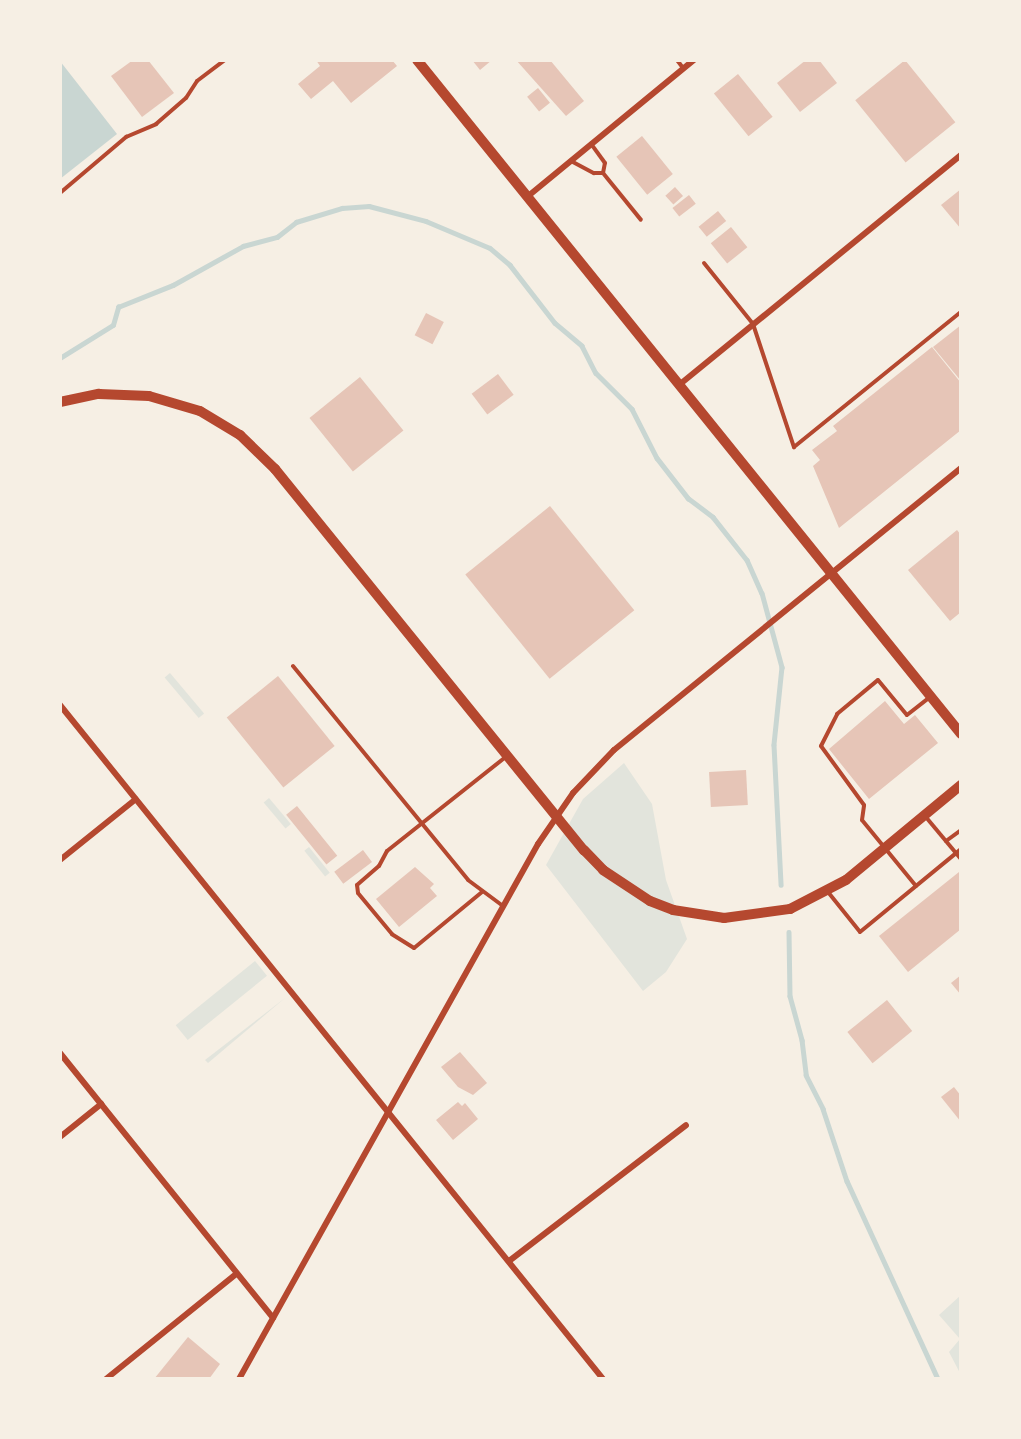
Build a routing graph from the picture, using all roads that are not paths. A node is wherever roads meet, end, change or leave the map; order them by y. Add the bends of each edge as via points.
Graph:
1 (225, 60) edge
2 (417, 60) edge
3 (677, 60) edge
4 (694, 60) edge
5 (684, 69) junction
6 (591, 144) junction
7 (961, 155) edge
8 (571, 161) junction
9 (603, 172) junction
10 (60, 193) edge
11 (527, 197) junction
12 (641, 220) dead end
13 (704, 263) dead end
14 (961, 312) edge
15 (753, 324) junction
16 (678, 385) junction
17 (60, 402) edge
18 (961, 468) edge
19 (831, 574) junction
20 (293, 666) dead end
21 (931, 697) junction
22 (60, 705) edge
23 (961, 734) edge
24 (507, 755) junction
25 (961, 785) edge
26 (136, 799) junction
27 (925, 815) junction
28 (556, 816) junction
29 (422, 824) junction
30 (961, 830) edge
31 (946, 841) junction
32 (885, 848) junction
33 (961, 849) edge
34 (956, 853) junction
35 (961, 859) edge
36 (60, 860) edge
37 (916, 886) junction
38 (482, 892) junction
39 (828, 892) junction
40 (503, 906) junction
41 (60, 1053) edge
42 (101, 1104) junction
43 (388, 1113) junction
44 (686, 1125) dead end
45 (60, 1137) edge
46 (509, 1261) junction
47 (236, 1274) junction
48 (273, 1318) junction
49 (106, 1379) edge
50 (238, 1379) edge
51 (603, 1379) edge

1 - 10 lane via 197,81 186,98 156,124 126,137
2 - 11 main road
3 - 5 lane
4 - 5 street
5 - 6 street
6 - 8 street
6 - 9 lane via 605,163
7 - 15 street
8 - 9 lane via 594,173
8 - 11 street
9 - 12 lane
11 - 16 main road
13 - 15 lane
14 - 15 lane via 794,447
15 - 16 street
16 - 19 main road
17 - 24 main road via 99,394 149,396 200,411 240,435 275,470
18 - 19 street
19 - 21 main road
19 - 28 street via 614,750
20 - 29 lane
21 - 23 main road
21 - 32 lane via 907,715 878,680 837,714 821,746 864,805 862,820
22 - 26 street
24 - 28 main road
24 - 29 lane
25 - 27 main road
26 - 36 street
26 - 43 street
27 - 31 lane
27 - 32 main road
28 - 39 main road via 603,870 650,901 673,910 746,918 790,909
28 - 40 street
29 - 38 lane
29 - 38 lane via 387,852 379,866 357,885 358,893 392,934 414,948
30 - 31 lane
31 - 34 lane
32 - 37 lane
32 - 39 main road
33 - 34 lane
34 - 35 lane
34 - 37 lane
37 - 39 lane via 860,932
38 - 40 lane
40 - 43 street
41 - 42 street
42 - 45 street
42 - 47 street
43 - 46 street
43 - 48 street
44 - 46 street
46 - 51 street
47 - 48 street
47 - 49 street
48 - 50 street

